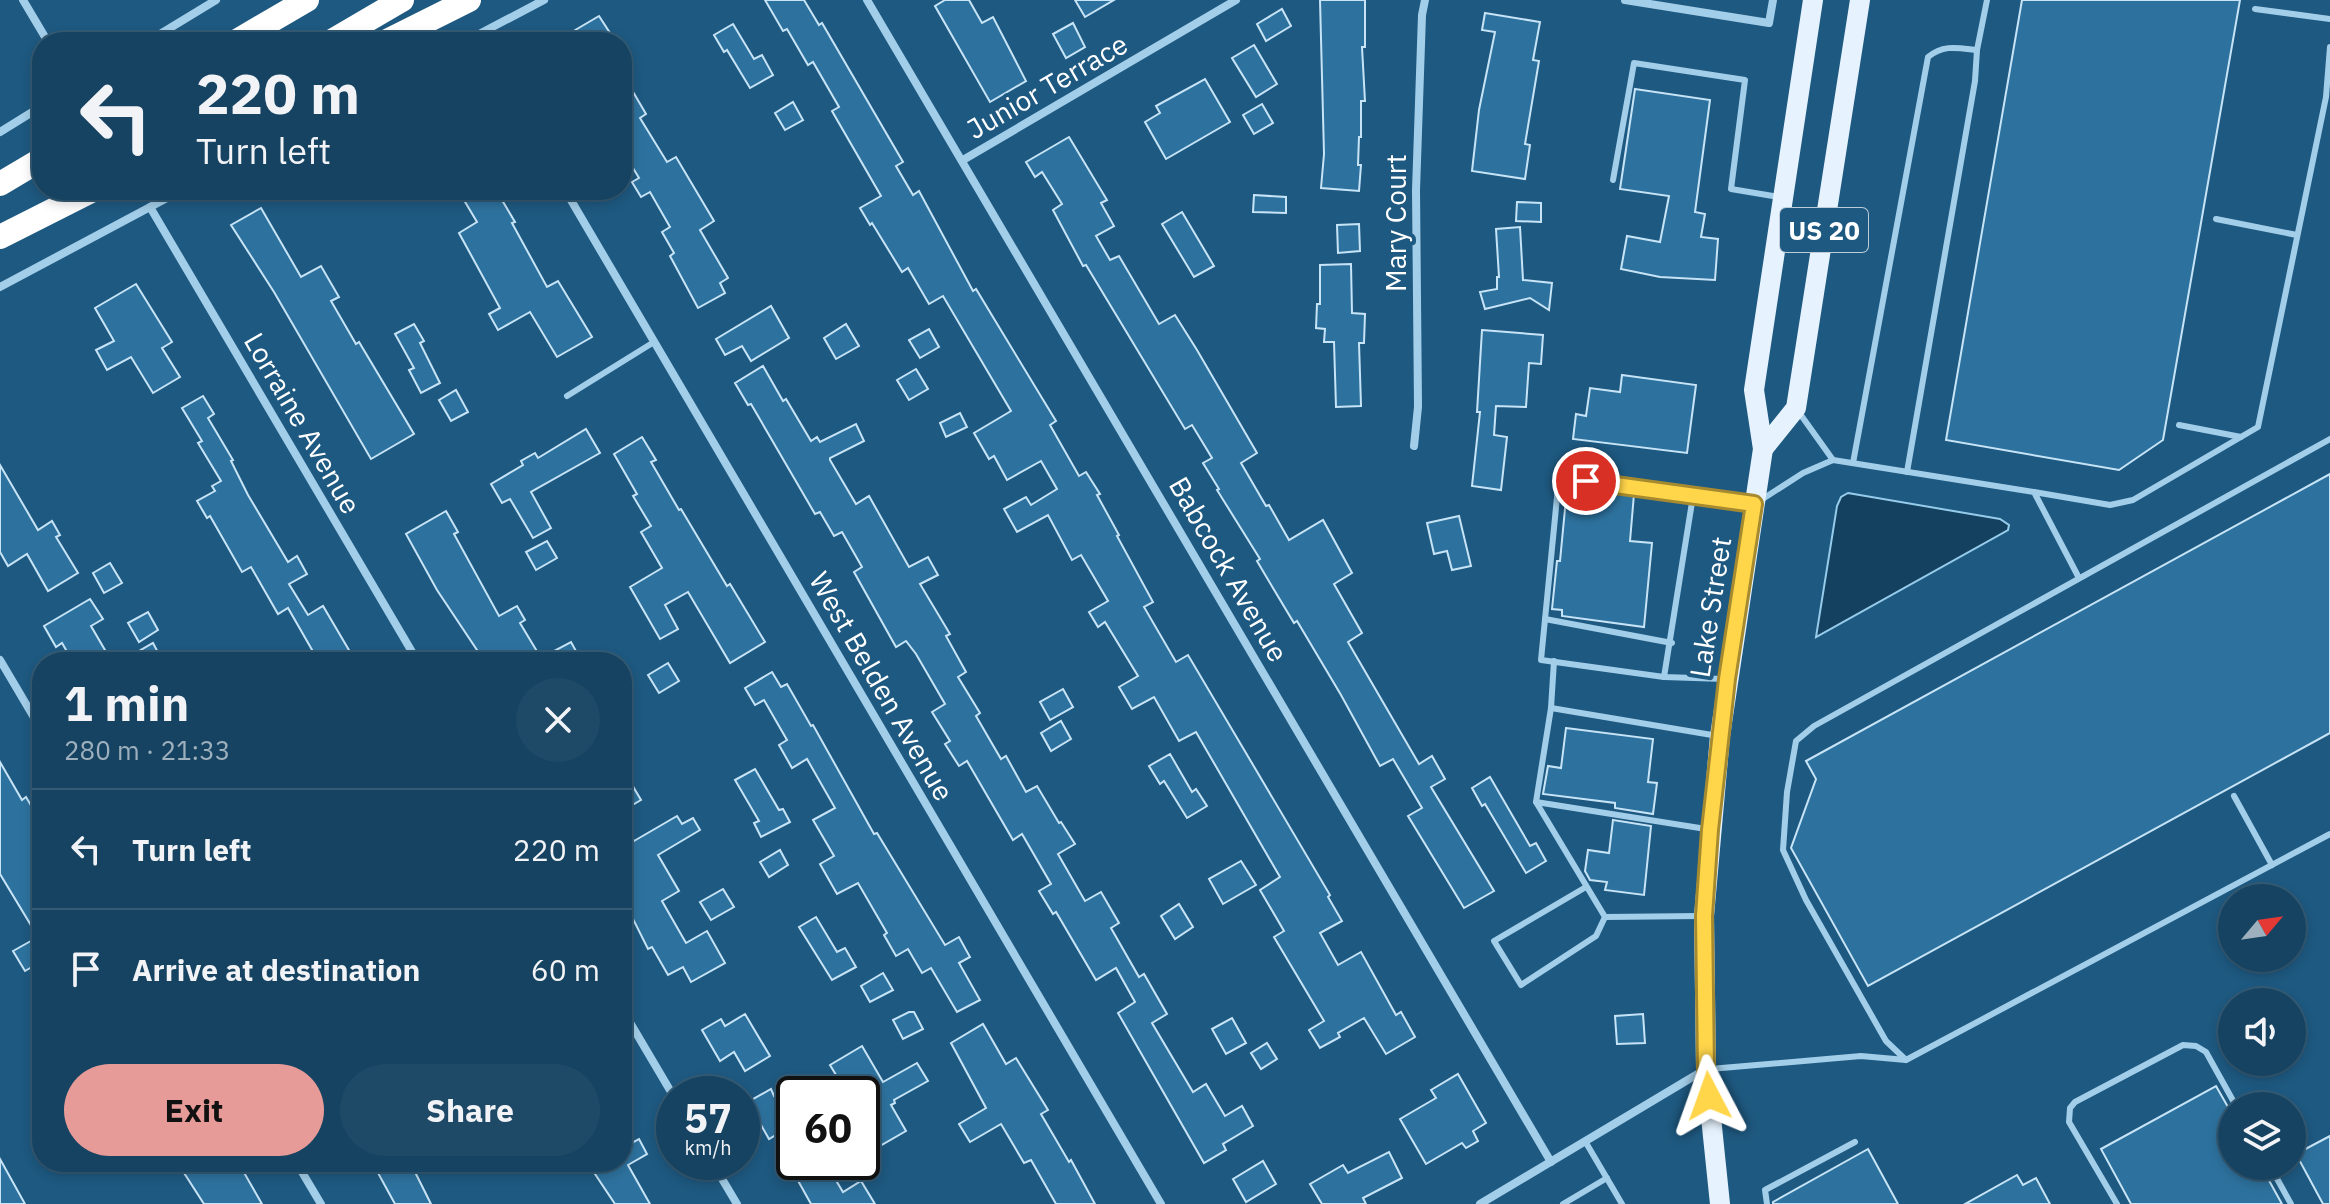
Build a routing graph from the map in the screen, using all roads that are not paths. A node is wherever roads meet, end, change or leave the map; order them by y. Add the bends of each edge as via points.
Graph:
1 (23, 0) edge
2 (216, 0) edge
3 (304, 0) edge
4 (402, 0) edge
5 (469, 0) edge
6 (544, 0) edge
7 (867, 0) edge
8 (1236, 0) edge
9 (1425, 0) edge
10 (1625, 0) edge
11 (1773, 0) edge
12 (1813, 0) edge
13 (1860, 0) edge
14 (1987, 0) edge
15 (2255, 9) dead end
16 (2330, 19) edge
17 (42, 32) edge
18 (163, 32) edge
19 (252, 32) edge
20 (347, 32) edge
21 (405, 32) edge
22 (489, 32) edge
23 (2330, 47) edge
24 (1977, 50) junction
25 (32, 112) edge
26 (0, 132) edge
27 (963, 160) junction
28 (32, 165) edge
29 (1613, 180) dead end
30 (0, 184) edge
31 (1783, 198) junction
32 (57, 200) edge
33 (73, 200) edge
34 (163, 200) edge
35 (571, 200) edge
36 (150, 207) junction
37 (2216, 219) dead end
38 (2297, 235) junction
39 (0, 236) edge
40 (0, 287) edge
41 (654, 342) junction
42 (567, 396) dead end
43 (1796, 408) junction
44 (2179, 425) dead end
45 (2241, 437) junction
46 (2330, 439) edge
47 (1414, 446) dead end
48 (1763, 449) junction
49 (1833, 460) junction
50 (1853, 463) junction
51 (1907, 472) junction
52 (2034, 492) junction
53 (1693, 496) junction
54 (1754, 504) junction
55 (2079, 578) junction
56 (1545, 619) junction
57 (1672, 643) junction
58 (412, 652) edge
59 (0, 660) edge
60 (1554, 661) junction
61 (1664, 677) junction
62 (1727, 679) junction
63 (1551, 708) junction
64 (32, 714) edge
65 (1720, 736) junction
66 (2234, 796) dead end
67 (1536, 802) junction
68 (1710, 830) junction
69 (2330, 834) edge
70 (2272, 865) junction
71 (1586, 887) junction
72 (1704, 916) junction
73 (1605, 917) junction
74 (632, 1026) edge
75 (1906, 1060) junction
76 (1706, 1069) junction
77 (662, 1076) edge
78 (2228, 1092) edge
79 (1585, 1141) junction
80 (1855, 1142) dead end
81 (1551, 1162) junction
82 (302, 1172) edge
83 (1607, 1178) junction
84 (723, 1180) edge
85 (2278, 1180) edge
86 (321, 1204) edge
87 (737, 1204) edge
88 (1161, 1204) edge
89 (1480, 1204) edge
90 (1563, 1204) edge
91 (1622, 1204) edge
92 (1720, 1204) edge
93 (1767, 1204) edge
94 (2117, 1204) edge
95 (2291, 1204) edge

1 - 17 street
2 - 18 street
3 - 19 highway
4 - 20 highway
5 - 21 highway
6 - 22 street
7 - 27 street, Babcock Avenue
8 - 27 street, Junior Terrace
9 - 47 street, Mary Court via 1416,190
10 - 11 street via 1769,23
12 - 31 main road, Lake Street / US 20
13 - 43 main road, Lake Street / US 20
14 - 24 lane
15 - 16 lane
23 - 38 lane via 2326,97
24 - 50 lane via 1947,47 1928,57
24 - 51 lane
25 - 26 street
27 - 81 street, Babcock Avenue
28 - 30 highway
29 - 31 lane via 1634,63 1745,80 1731,189
31 - 48 main road, Lake Street / US 20 via 1754,390
32 - 39 highway
33 - 39 highway
34 - 36 street
35 - 41 street, West Belden Avenue
36 - 40 street
36 - 58 street, Lorraine Avenue
37 - 38 lane
38 - 45 lane via 2258,427
41 - 42 lane
41 - 88 street, West Belden Avenue
43 - 48 main road, Lake Street / US 20
43 - 49 lane
44 - 45 lane
45 - 52 lane via 2133,500 2110,505
46 - 55 lane
48 - 54 main road, Lake Street / US 20
49 - 50 lane
49 - 54 lane
50 - 51 lane
51 - 52 lane
52 - 55 lane
53 - 54 lane
53 - 56 lane via 1559,477
53 - 57 lane
54 - 62 main road, Lake Street / US 20
55 - 75 lane via 1814,726 1796,741 1783,850 1886,1041
56 - 57 lane
56 - 60 lane via 1541,660
57 - 61 lane
59 - 64 street
60 - 61 lane
60 - 63 lane
61 - 62 lane
62 - 65 main road, Lake Street / US 20
63 - 65 lane
63 - 67 lane
65 - 68 main road, Lake Street / US 20
66 - 70 lane
67 - 68 lane
67 - 71 lane
68 - 72 main road, Lake Street / US 20
69 - 70 lane
70 - 75 lane
71 - 73 lane
71 - 73 lane via 1494,941 1521,985 1596,936
72 - 73 lane
72 - 76 main road, Lake Street / US 20
74 - 77 street
75 - 76 lane via 1861,1056
76 - 79 street
76 - 92 main road, Lake Street / US 20
78 - 94 lane via 2206,1052 2183,1045 2075,1102 2069,1122
79 - 81 street
79 - 83 lane
80 - 93 lane via 1765,1190
81 - 89 street
82 - 86 street
83 - 90 lane
83 - 91 lane
84 - 87 street
85 - 95 lane

